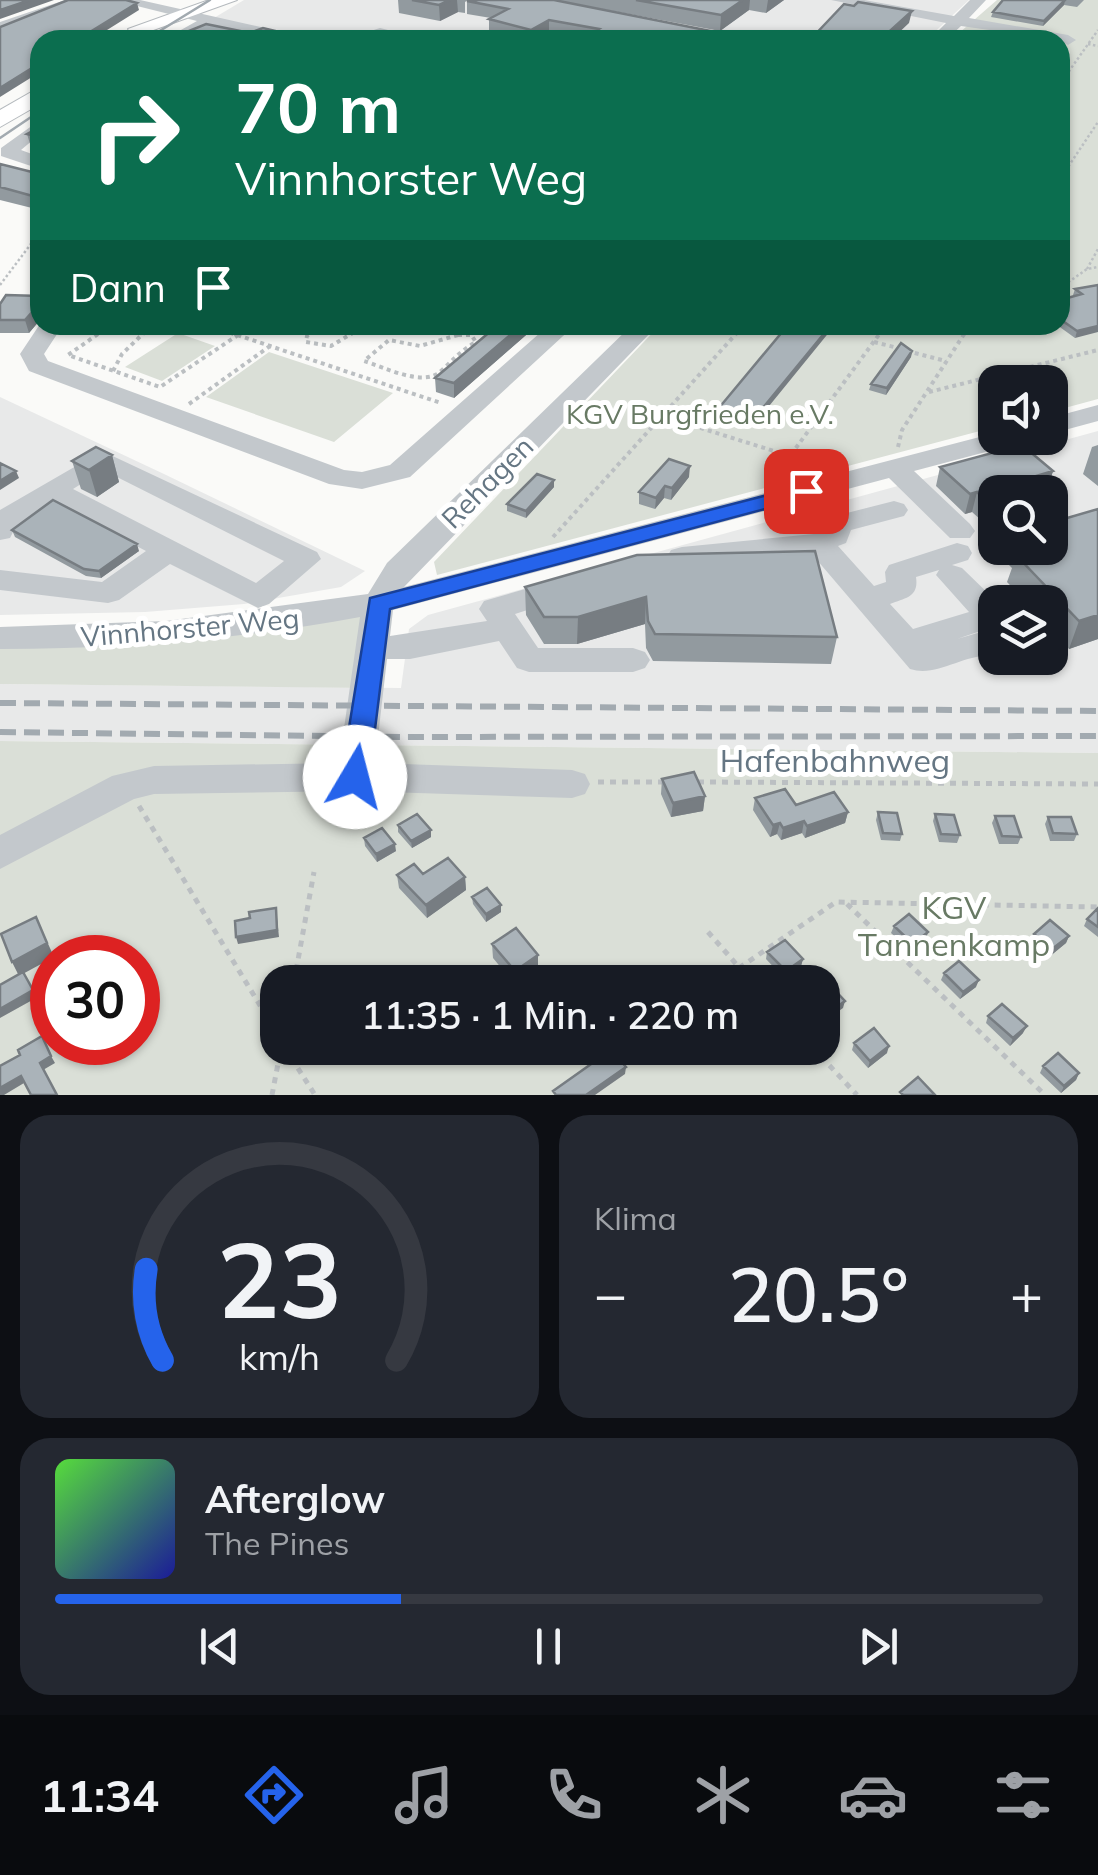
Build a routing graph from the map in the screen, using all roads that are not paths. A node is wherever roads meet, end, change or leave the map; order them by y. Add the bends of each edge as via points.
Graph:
1 (78, 0) edge
2 (120, 0) edge
3 (228, 0) edge
4 (838, 0) edge
5 (979, 0) edge
6 (191, 7) edge
7 (168, 10) junction
8 (212, 20) junction
9 (958, 20) junction
10 (0, 27) edge
11 (134, 30) edge
12 (139, 30) edge
13 (192, 30) edge
14 (262, 30) edge
15 (948, 30) edge
16 (1013, 30) edge
17 (30, 100) edge
18 (0, 120) edge
19 (30, 133) edge
20 (30, 160) edge
21 (44, 335) edge
22 (552, 335) edge
23 (636, 335) edge
24 (1098, 413) edge
25 (1068, 421) edge
26 (978, 444) edge
27 (896, 462) junction
28 (52, 490) junction
29 (806, 491) junction
30 (894, 510) dead end
31 (0, 531) edge
32 (828, 534) junction
33 (168, 550) junction
34 (956, 554) junction
35 (0, 580) edge
36 (868, 600) junction
37 (378, 604) junction
38 (508, 628) junction
39 (0, 638) edge
40 (907, 644) junction
41 (978, 644) edge
42 (373, 648) junction
43 (634, 660) dead end
44 (355, 777) junction
45 (572, 784) road end
46 (0, 853) edge

1 - 10 street
2 - 7 street
3 - 6 main road
4 - 9 street
5 - 9 street
6 - 7 main road
6 - 8 street
6 - 12 main road
7 - 11 main road
8 - 13 street
8 - 14 street
9 - 15 street
9 - 16 street
17 - 18 main road
19 - 20 street via 8,152
21 - 22 street via 32,354 34,363 362,482 400,472
23 - 37 street, Rehagen via 398,570
24 - 25 street
26 - 27 street, Vinnhorster Weg
27 - 29 street, Vinnhorster Weg
27 - 34 street
28 - 31 street via 3,522
28 - 33 street
28 - 33 street via 102,459 306,559 258,597
29 - 32 street
29 - 37 street, Vinnhorster Weg
30 - 32 street
32 - 36 street
32 - 38 street via 663,558 495,608
33 - 35 street via 108,593
34 - 36 street via 900,572 902,588
34 - 40 street via 992,616
36 - 40 street
37 - 39 street, Vinnhorster Weg via 236,628
37 - 42 street
38 - 42 street via 410,648
38 - 43 street via 529,660
40 - 41 street via 922,660
42 - 44 street
44 - 45 street
44 - 46 street via 125,786

